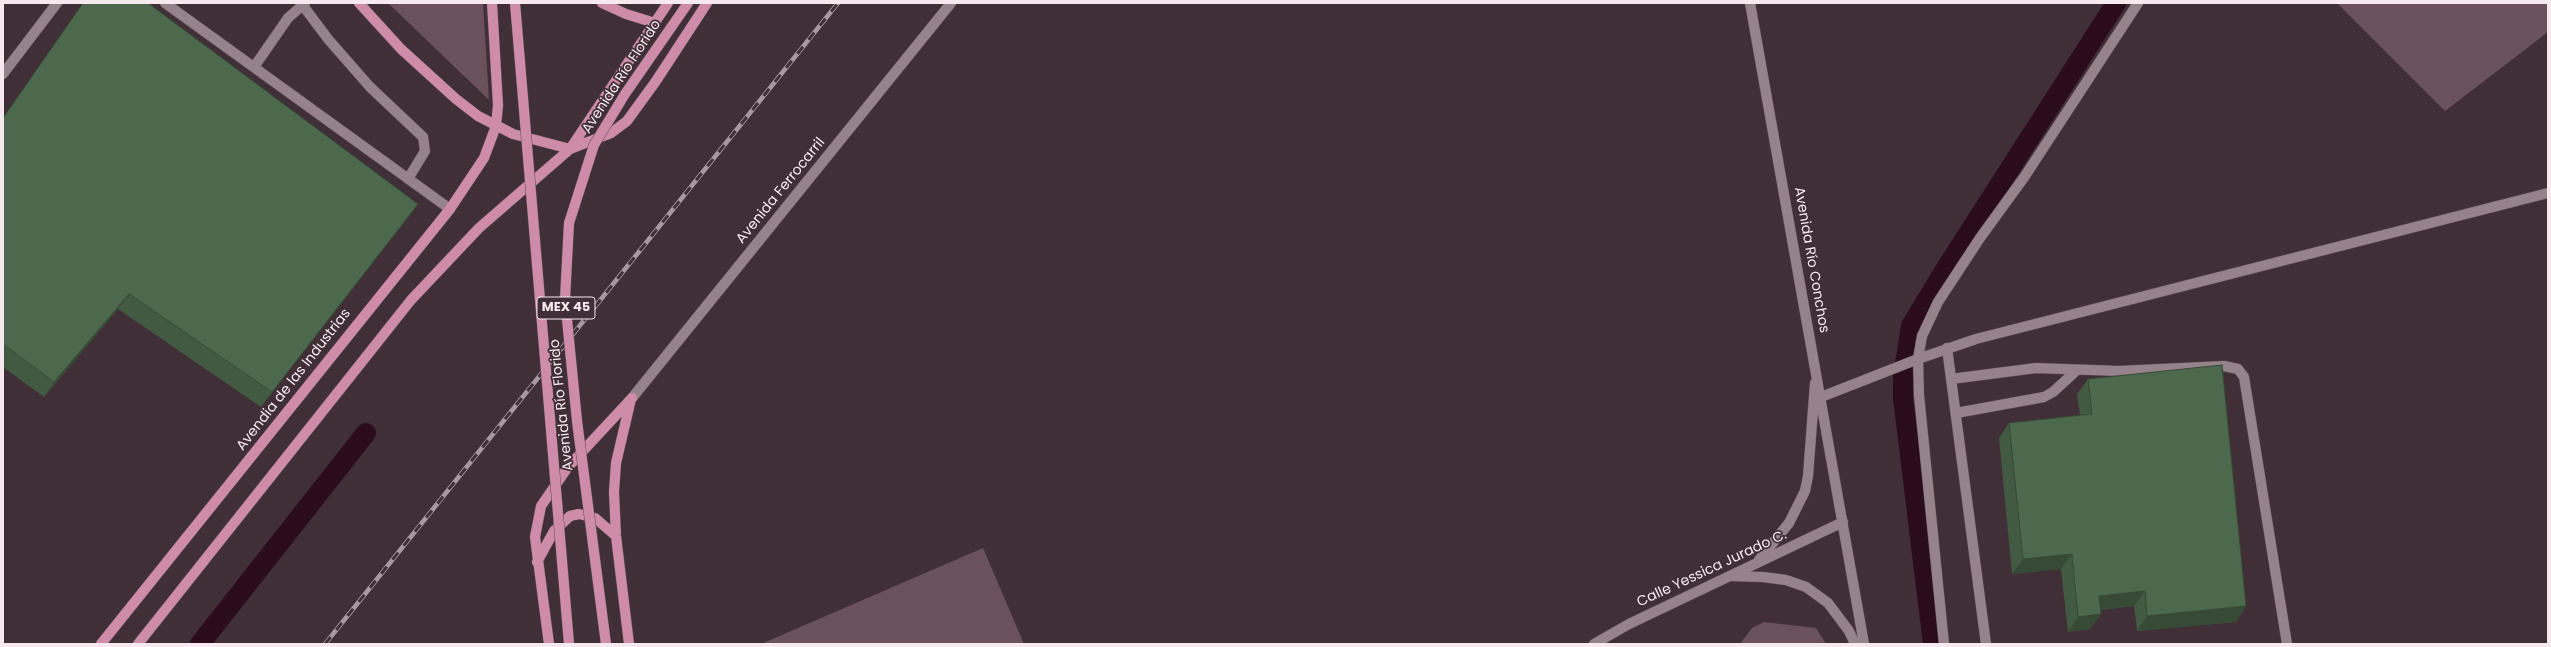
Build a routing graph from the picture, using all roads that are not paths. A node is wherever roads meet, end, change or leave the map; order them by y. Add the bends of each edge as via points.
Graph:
1 (57, 3) edge
2 (165, 3) edge
3 (359, 3) edge
4 (492, 3) edge
5 (515, 3) edge
6 (602, 3) edge
7 (668, 3) edge
8 (688, 3) edge
9 (708, 3) edge
10 (951, 3) edge
11 (1750, 3) edge
12 (2138, 3) edge
13 (303, 4) edge
14 (655, 22) junction
15 (254, 67) junction
16 (3, 74) edge
17 (496, 126) junction
18 (570, 149) junction
19 (408, 179) junction
20 (2548, 193) edge
21 (450, 209) junction
22 (1947, 348) junction
23 (1917, 359) junction
24 (1816, 369) junction
25 (2077, 370) junction
26 (1951, 379) junction
27 (1821, 397) junction
28 (632, 398) junction
29 (1956, 413) junction
30 (1843, 522) junction
31 (616, 536) junction
32 (537, 562) junction
33 (1757, 563) junction
34 (1729, 576) junction
35 (102, 644) edge
36 (138, 644) edge
37 (549, 644) edge
38 (570, 644) edge
39 (606, 644) edge
40 (629, 644) edge
41 (1594, 644) edge
42 (1855, 644) edge
43 (1864, 644) edge
44 (1944, 644) edge
45 (1986, 644) edge
46 (2287, 644) edge

1 - 16 street
2 - 15 street
3 - 17 main road via 401,49 456,99
4 - 17 main road, Avendia de las Industrias via 498,90
5 - 38 main road, Avenida Río Florido / MEX 45, bridge
6 - 14 main road via 626,14
7 - 14 main road
8 - 39 main road, Avenida Río Florido / MEX 45, bridge via 625,94 594,145 569,223 565,299 577,421
9 - 18 main road via 627,121 611,133
10 - 28 street, Avenida Ferrocarril
11 - 24 street, Avenida Río Conchos
12 - 23 street via 2025,176 1938,302 1922,336
13 - 15 street via 276,34
13 - 19 street via 370,87 423,137 425,151
14 - 18 main road
15 - 19 street
17 - 18 main road via 530,140
17 - 21 main road, Avendia de las Industrias via 484,158
18 - 36 main road via 449,258 411,300
19 - 21 street
20 - 22 street
21 - 35 main road, Avendia de las Industrias
22 - 23 street
22 - 26 street
23 - 27 street
23 - 44 street via 1921,426
24 - 27 street, Avenida Río Conchos
24 - 33 street via 1805,491 1789,523
25 - 26 street via 2030,368
25 - 29 street via 2044,397
25 - 46 street via 2232,366 2242,372
26 - 29 street
27 - 30 street, Avenida Río Conchos
28 - 31 main road via 616,463
28 - 32 main road via 568,467 541,506 535,537
29 - 45 street
30 - 33 street, Calle Yessica Jurado C.
30 - 43 street, Avenida Río Conchos
31 - 32 main road via 595,518 579,514 570,516 554,531
31 - 40 main road
32 - 37 main road
33 - 34 street, Calle Yessica Jurado C.
34 - 41 street, Calle Yessica Jurado C. via 1629,624
34 - 42 street via 1786,580 1806,587 1828,603 1849,631

